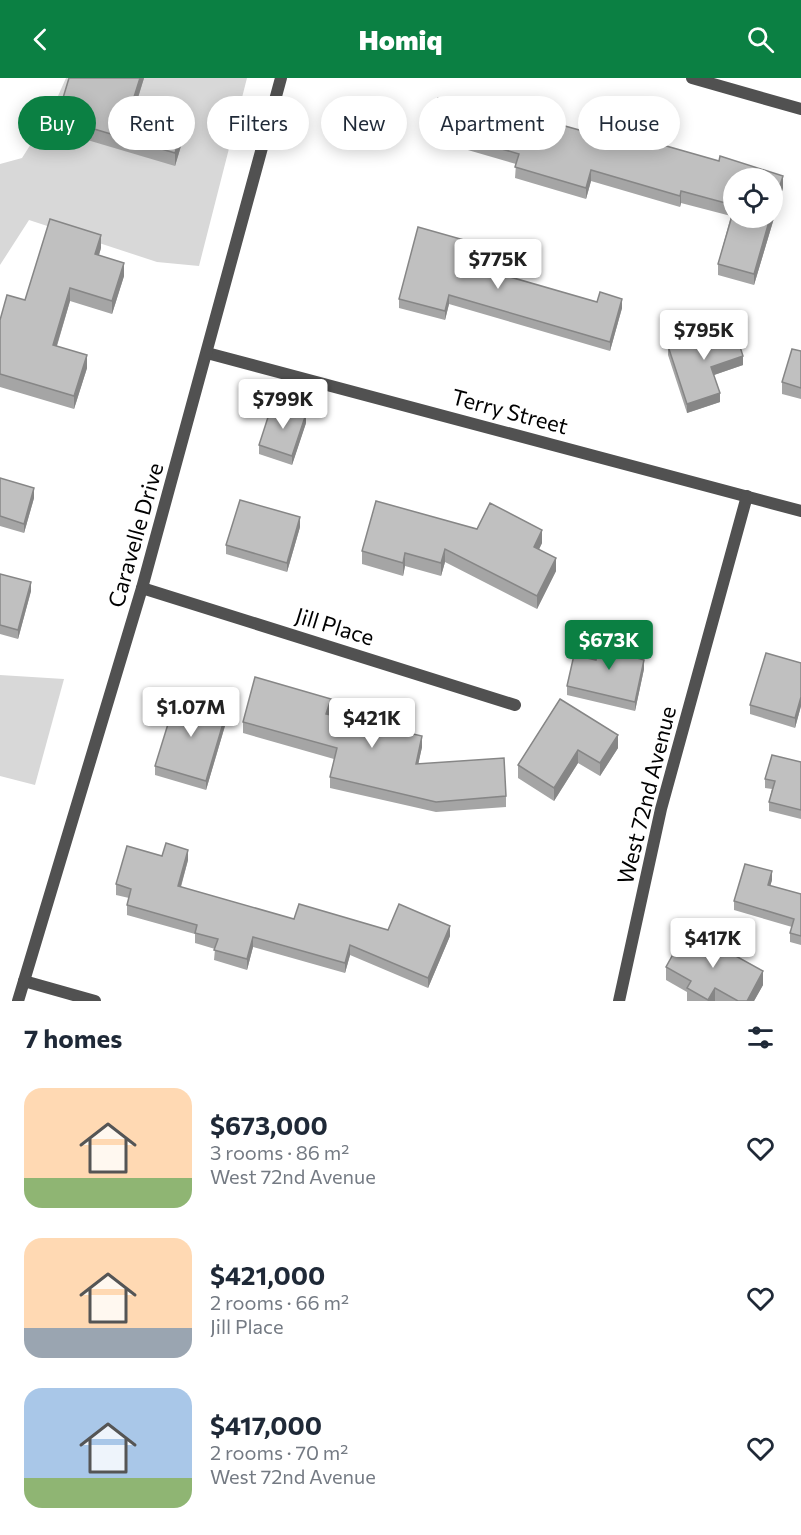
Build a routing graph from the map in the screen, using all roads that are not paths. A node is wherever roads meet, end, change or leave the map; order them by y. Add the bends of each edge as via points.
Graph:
1 (281, 78) edge
2 (692, 78) edge
3 (801, 109) edge
4 (207, 353) junction
5 (747, 496) junction
6 (801, 511) edge
7 (142, 588) junction
8 (515, 705) dead end
9 (24, 981) junction
10 (18, 1001) edge
11 (95, 1001) edge
12 (619, 1001) edge

1 - 4 street, Caravelle Drive
2 - 3 street
4 - 5 street, Terry Street
4 - 7 street, Caravelle Drive
5 - 6 street, Terry Street
5 - 12 street, West 72nd Avenue via 661,809
7 - 8 street, Jill Place
7 - 9 street, Caravelle Drive
9 - 10 street, Caravelle Drive
9 - 11 street

